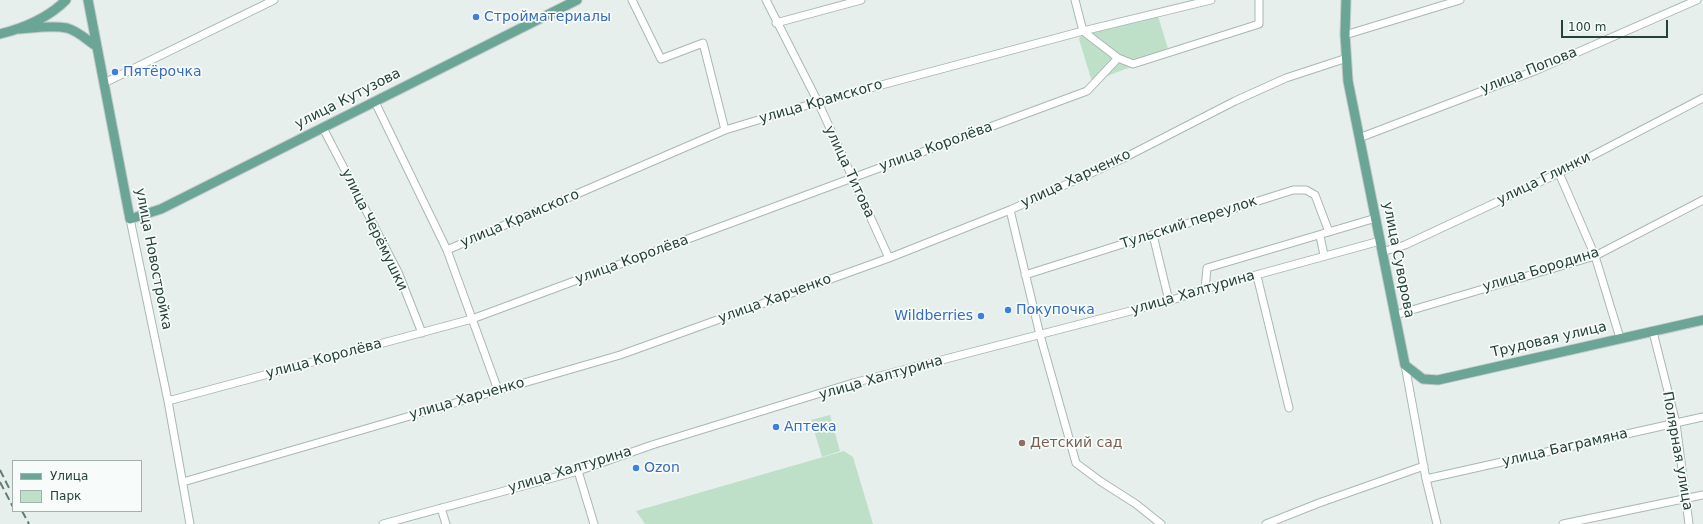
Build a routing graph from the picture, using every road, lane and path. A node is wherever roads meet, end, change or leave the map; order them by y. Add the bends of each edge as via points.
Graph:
1 (66, 0) edge
2 (88, 0) edge
3 (274, 0) edge
4 (577, 0) edge
5 (632, 0) edge
6 (766, 0) edge
7 (861, 0) edge
8 (1075, 0) edge
9 (1211, 0) edge
10 (1259, 0) edge
11 (1346, 0) edge
12 (1459, 0) edge
13 (1697, 0) edge
14 (776, 23) junction
15 (20, 29) junction
16 (1083, 31) junction
17 (0, 34) edge
18 (1345, 35) junction
19 (96, 46) junction
20 (1118, 58) junction
21 (1347, 58) junction
22 (104, 83) junction
23 (1703, 98) edge
24 (375, 102) junction
25 (818, 102) junction
26 (323, 128) junction
27 (725, 130) junction
28 (1359, 138) junction
29 (1559, 173) junction
30 (852, 179) junction
31 (1703, 200) edge
32 (1010, 210) junction
33 (1376, 218) junction
34 (130, 219) junction
35 (1329, 232) junction
36 (1153, 234) junction
37 (1320, 236) junction
38 (1380, 241) junction
39 (447, 250) junction
40 (1382, 252) junction
41 (1324, 255) junction
42 (1595, 256) junction
43 (889, 258) junction
44 (1025, 275) junction
45 (1257, 276) junction
46 (1205, 289) junction
47 (1169, 301) junction
48 (1395, 314) junction
49 (472, 319) junction
50 (1703, 320) edge
51 (1653, 332) junction
52 (422, 334) junction
53 (1040, 335) junction
54 (1620, 338) junction
55 (1405, 365) junction
56 (498, 390) junction
57 (168, 401) junction
58 (1289, 408) dead end
59 (1703, 417) edge
60 (1676, 423) junction
61 (1424, 466) junction
62 (578, 471) junction
63 (1426, 479) junction
64 (183, 482) junction
65 (1703, 495) edge
66 (1686, 499) junction
67 (441, 508) junction
68 (190, 524) edge
69 (383, 524) edge
70 (446, 524) edge
71 (594, 524) edge
72 (1161, 524) edge
73 (1266, 524) edge
74 (1437, 524) edge
75 (1563, 524) edge
76 (1689, 524) edge

1 - 15 main road via 46,16
2 - 19 main road, улица Новостройка
3 - 22 street
4 - 24 main road, улица Кутузова
5 - 27 street via 661,59 703,43
6 - 14 street, улица Титова
7 - 14 street
8 - 16 street
9 - 16 street, улица Крамского
10 - 20 street via 1259,24 1133,64
11 - 18 main road, улица Суворова
12 - 18 street
13 - 28 street, улица Попова via 1537,70
14 - 25 street, улица Титова
15 - 17 main road
15 - 19 main road via 66,28 75,31
16 - 20 street
16 - 25 street, улица Крамского
18 - 21 main road, улица Суворова
19 - 22 main road, улица Новостройка
20 - 30 street, улица Королёва via 1087,91
21 - 28 main road, улица Суворова via 1348,81
21 - 32 street, улица Харченко via 1286,78 1235,101 1122,159
22 - 34 main road, улица Новостройка
23 - 29 street, улица Глинки
24 - 26 main road, улица Кутузова
24 - 39 street
25 - 27 street, улица Крамского
25 - 30 street, улица Титова
26 - 34 main road, улица Кутузова via 161,209
26 - 52 street, улица Черёмушки via 398,272
27 - 39 street, улица Крамского
28 - 33 main road, улица Суворова
29 - 40 street, улица Глинки via 1405,245
29 - 42 street
30 - 43 street, улица Титова
30 - 49 street, улица Королёва
31 - 42 street, улица Бородина
32 - 43 street, улица Харченко
32 - 44 street
33 - 35 street
33 - 38 main road, улица Суворова
34 - 57 street, улица Новостройка
35 - 36 street, Тульский переулок via 1315,195 1306,190 1293,190
35 - 37 street
36 - 44 street, Тульский переулок
36 - 47 street
37 - 41 street
37 - 46 street via 1207,268
38 - 40 main road, улица Суворова
38 - 41 street, улица Халтурина
39 - 49 street
40 - 48 main road, улица Суворова
41 - 45 street, улица Халтурина
42 - 48 street, улица Бородина
42 - 54 street
43 - 56 street, улица Харченко via 620,355
44 - 53 street
45 - 46 street, улица Халтурина
45 - 58 street
46 - 47 street, улица Халтурина
47 - 53 street, улица Халтурина
48 - 55 main road, улица Суворова
49 - 52 street, улица Королёва
49 - 56 street
50 - 51 main road, Трудовая улица
51 - 54 main road, Трудовая улица
51 - 60 street, Полярная улица
52 - 57 street, улица Королёва
53 - 62 street, улица Халтурина via 853,383 652,445
53 - 72 street via 1076,463
54 - 55 main road, Трудовая улица via 1438,380 1423,379
55 - 61 street, улица Суворова
56 - 64 street, улица Харченко
57 - 64 street, улица Новостройка
59 - 60 street, улица Баграмяна
60 - 63 street, улица Баграмяна
60 - 66 street, Полярная улица
61 - 63 street, улица Суворова
61 - 73 street
62 - 67 street, улица Халтурина
62 - 71 street
63 - 74 street, улица Суворова
64 - 68 street, улица Новостройка
65 - 66 street
66 - 75 street
66 - 76 street, Полярная улица
67 - 69 street, улица Халтурина
67 - 70 street

